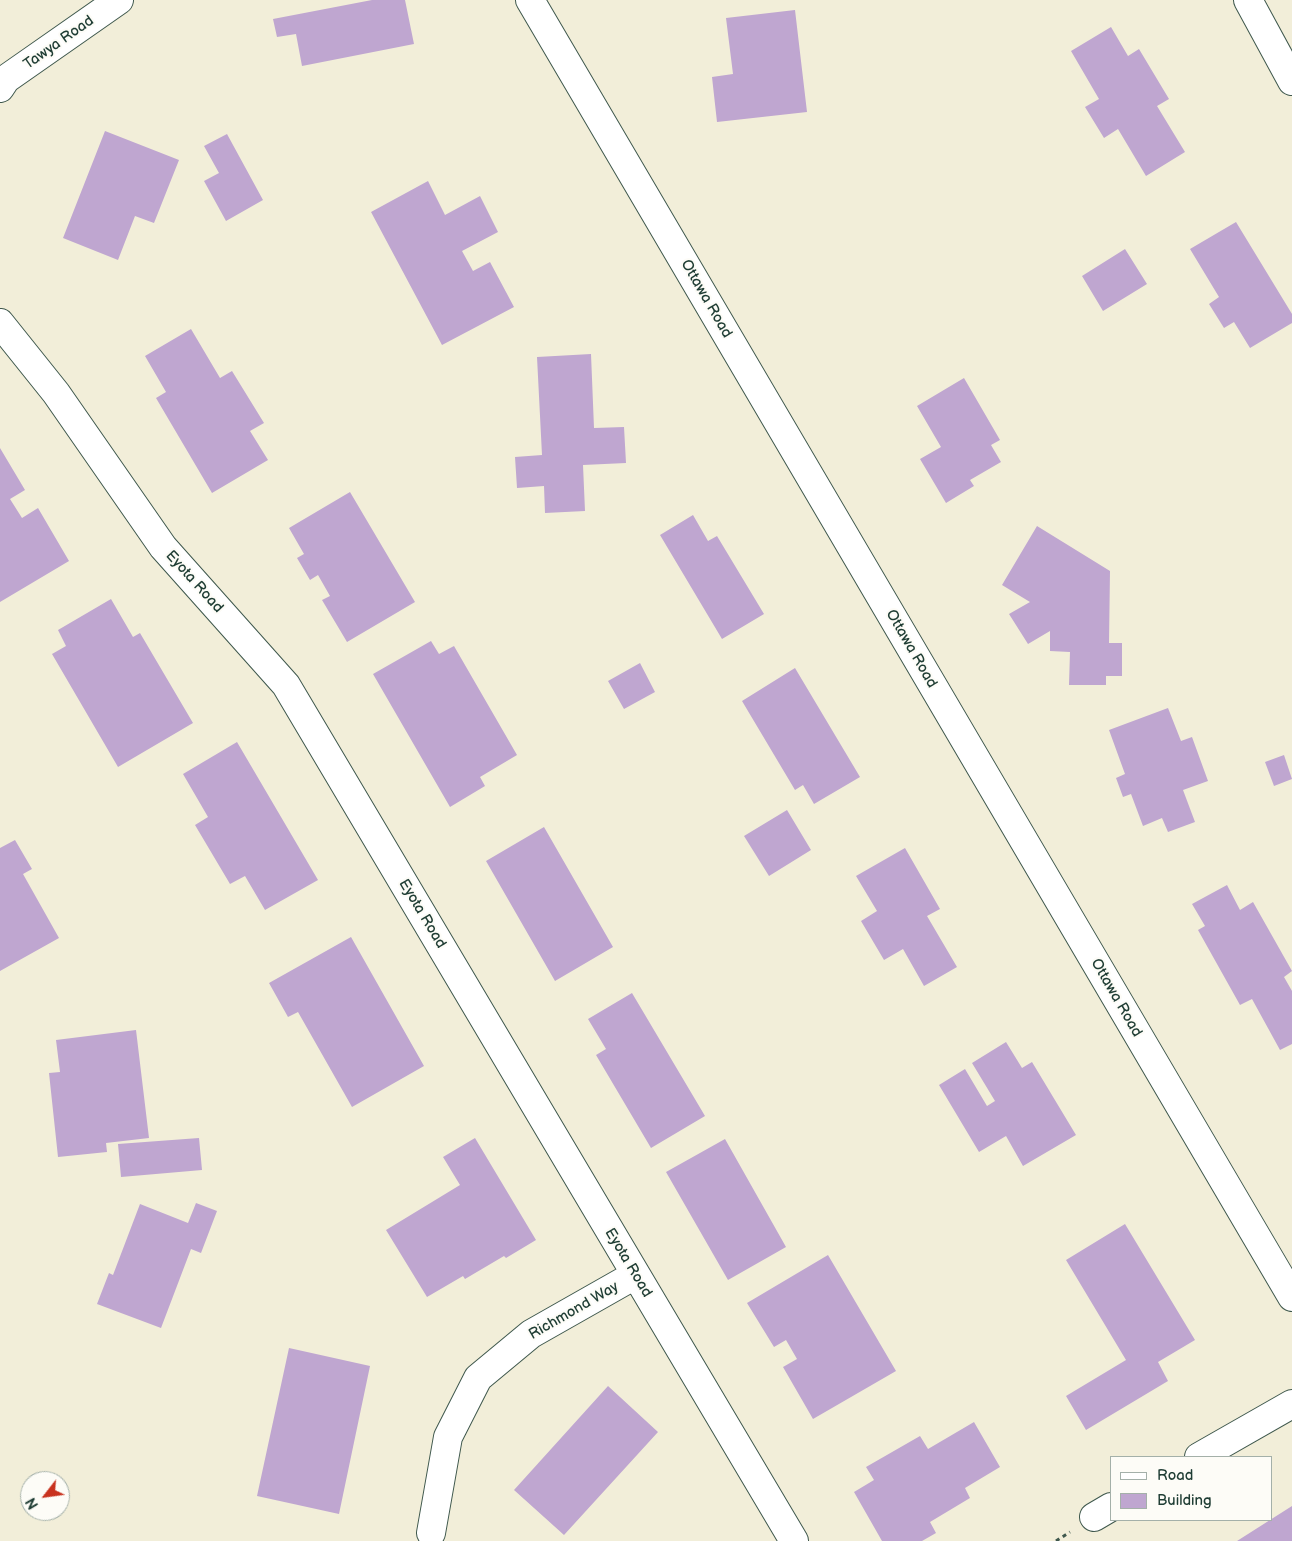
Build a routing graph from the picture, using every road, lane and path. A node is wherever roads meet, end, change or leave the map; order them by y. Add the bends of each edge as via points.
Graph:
1 (119, 0) edge
2 (530, 0) edge
3 (1248, 0) edge
4 (1292, 81) edge
5 (0, 88) edge
6 (0, 323) edge
7 (635, 1275) junction
8 (1292, 1297) edge
9 (1292, 1404) edge
10 (1200, 1456) edge
11 (431, 1533) dead end
12 (794, 1541) edge

1 - 5 street, Tawya Road via 6,79
2 - 8 street, Ottawa Road
3 - 4 street
6 - 7 street, Eyota Road via 56,393 163,547 286,685
7 - 11 street, Richmond Way via 531,1334 478,1378 448,1436
7 - 12 street, Eyota Road
9 - 10 street

